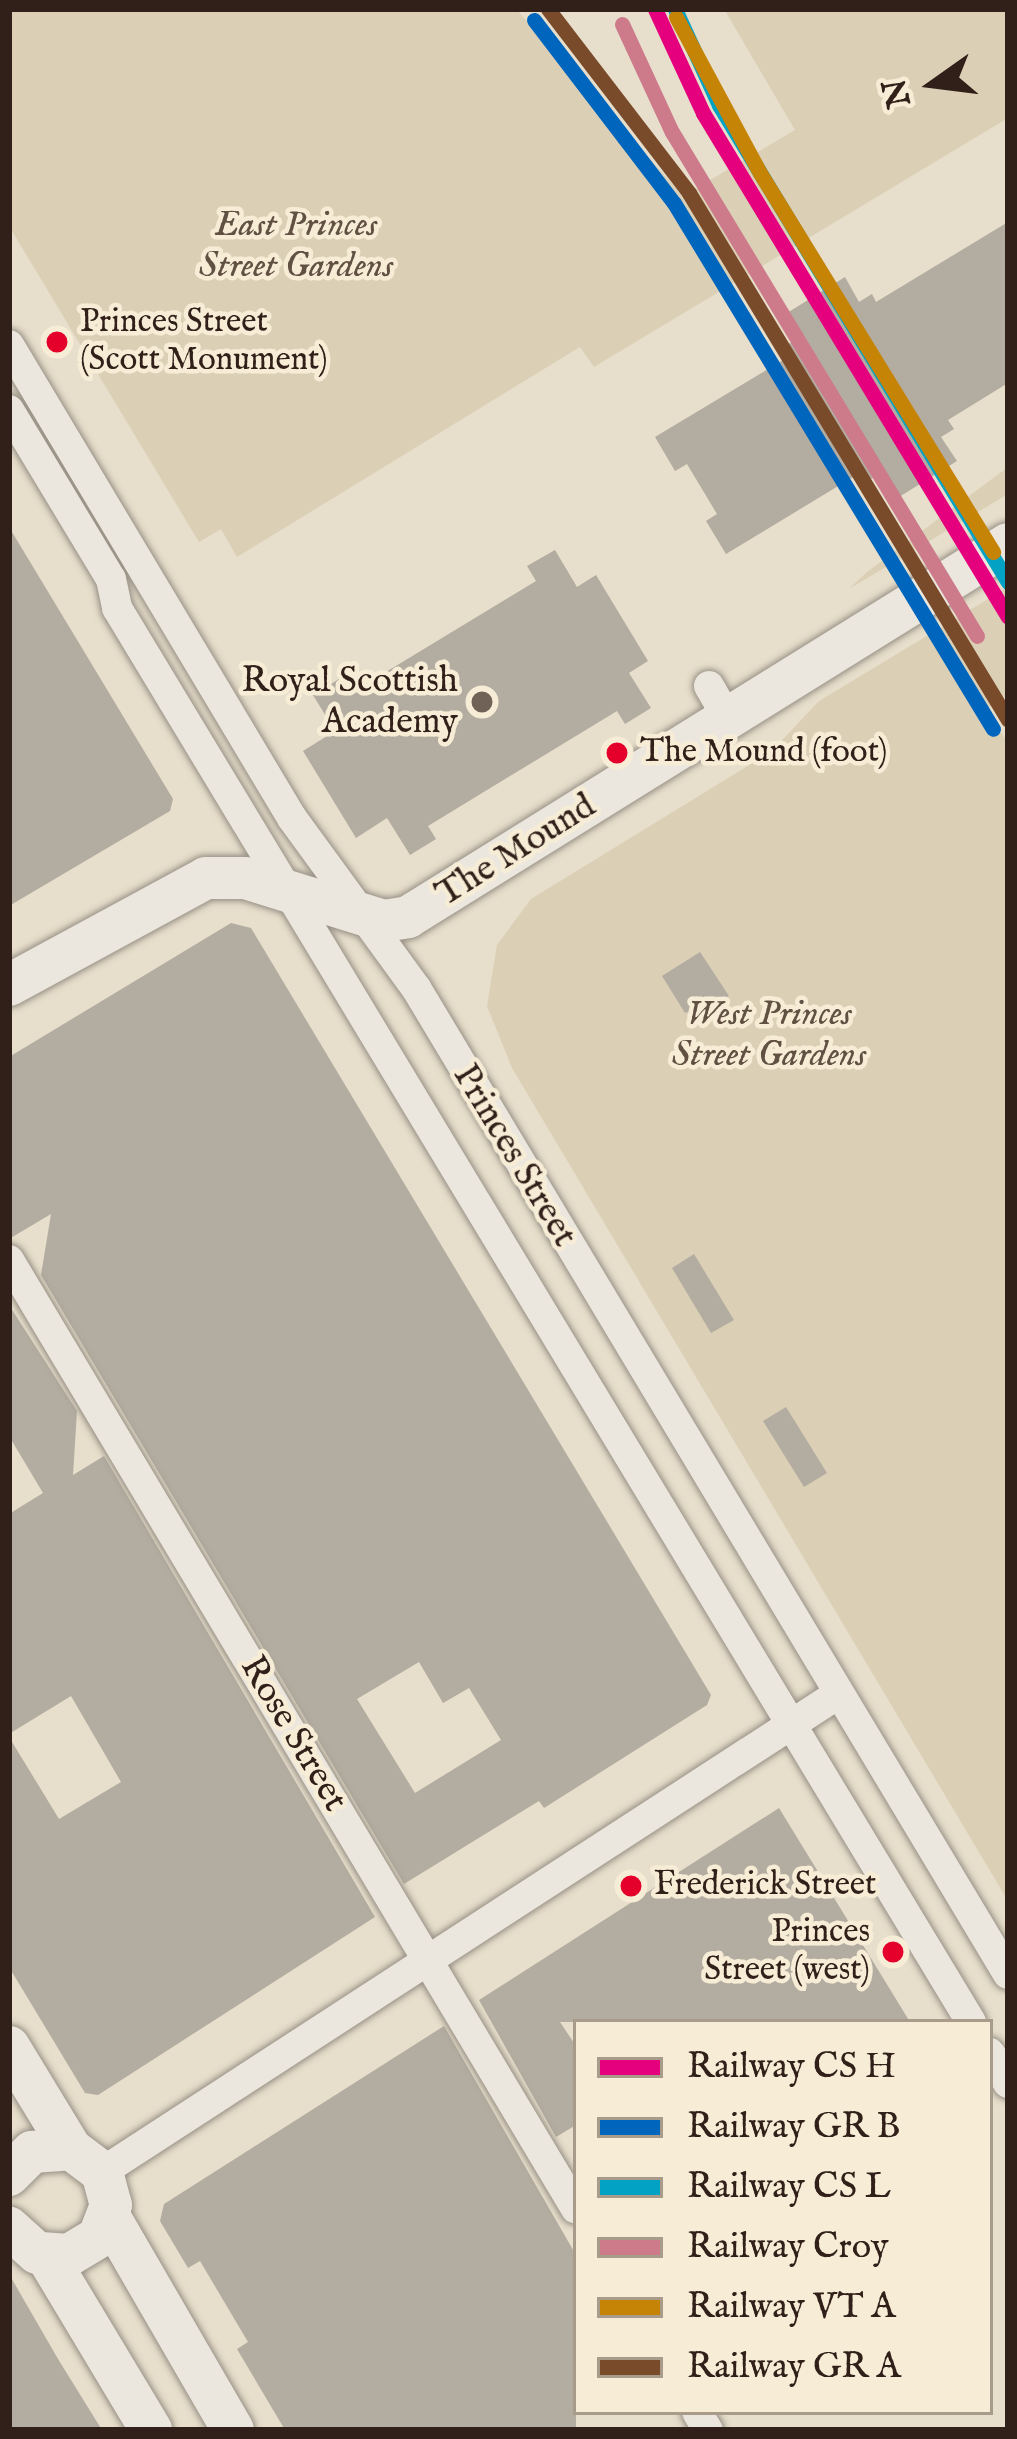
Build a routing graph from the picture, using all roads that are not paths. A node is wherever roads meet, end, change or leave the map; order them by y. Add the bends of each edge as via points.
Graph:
1 (9, 345) edge
2 (9, 410) edge
3 (1008, 544) edge
4 (290, 892) junction
5 (368, 918) junction
6 (9, 985) edge
7 (9, 1259) edge
8 (838, 1694) junction
9 (791, 1722) junction
10 (426, 1958) junction
11 (1008, 1974) edge
12 (969, 2019) edge
13 (9, 2047) edge
14 (87, 2160) junction
15 (9, 2175) edge
16 (573, 2204) edge
17 (109, 2216) junction
18 (9, 2229) edge
19 (46, 2255) junction
20 (151, 2430) edge
21 (233, 2430) edge

1 - 5 street, Princes Street via 292,818
2 - 4 street, Princes Street via 111,579 117,608
3 - 5 street, The Mound via 717,701 459,889 408,916
4 - 5 street, The Mound
4 - 6 street, The Mound via 245,878 206,878
4 - 9 street, Princes Street
5 - 8 street, Princes Street
7 - 10 street, Rose Street
8 - 9 street
8 - 11 street, Princes Street
9 - 10 street
9 - 12 street, Princes Street
10 - 14 street
10 - 16 street, Rose Street
13 - 14 street
14 - 15 street via 32,2152
14 - 17 street
17 - 19 street via 90,2245
17 - 21 street
18 - 19 street
19 - 20 street

